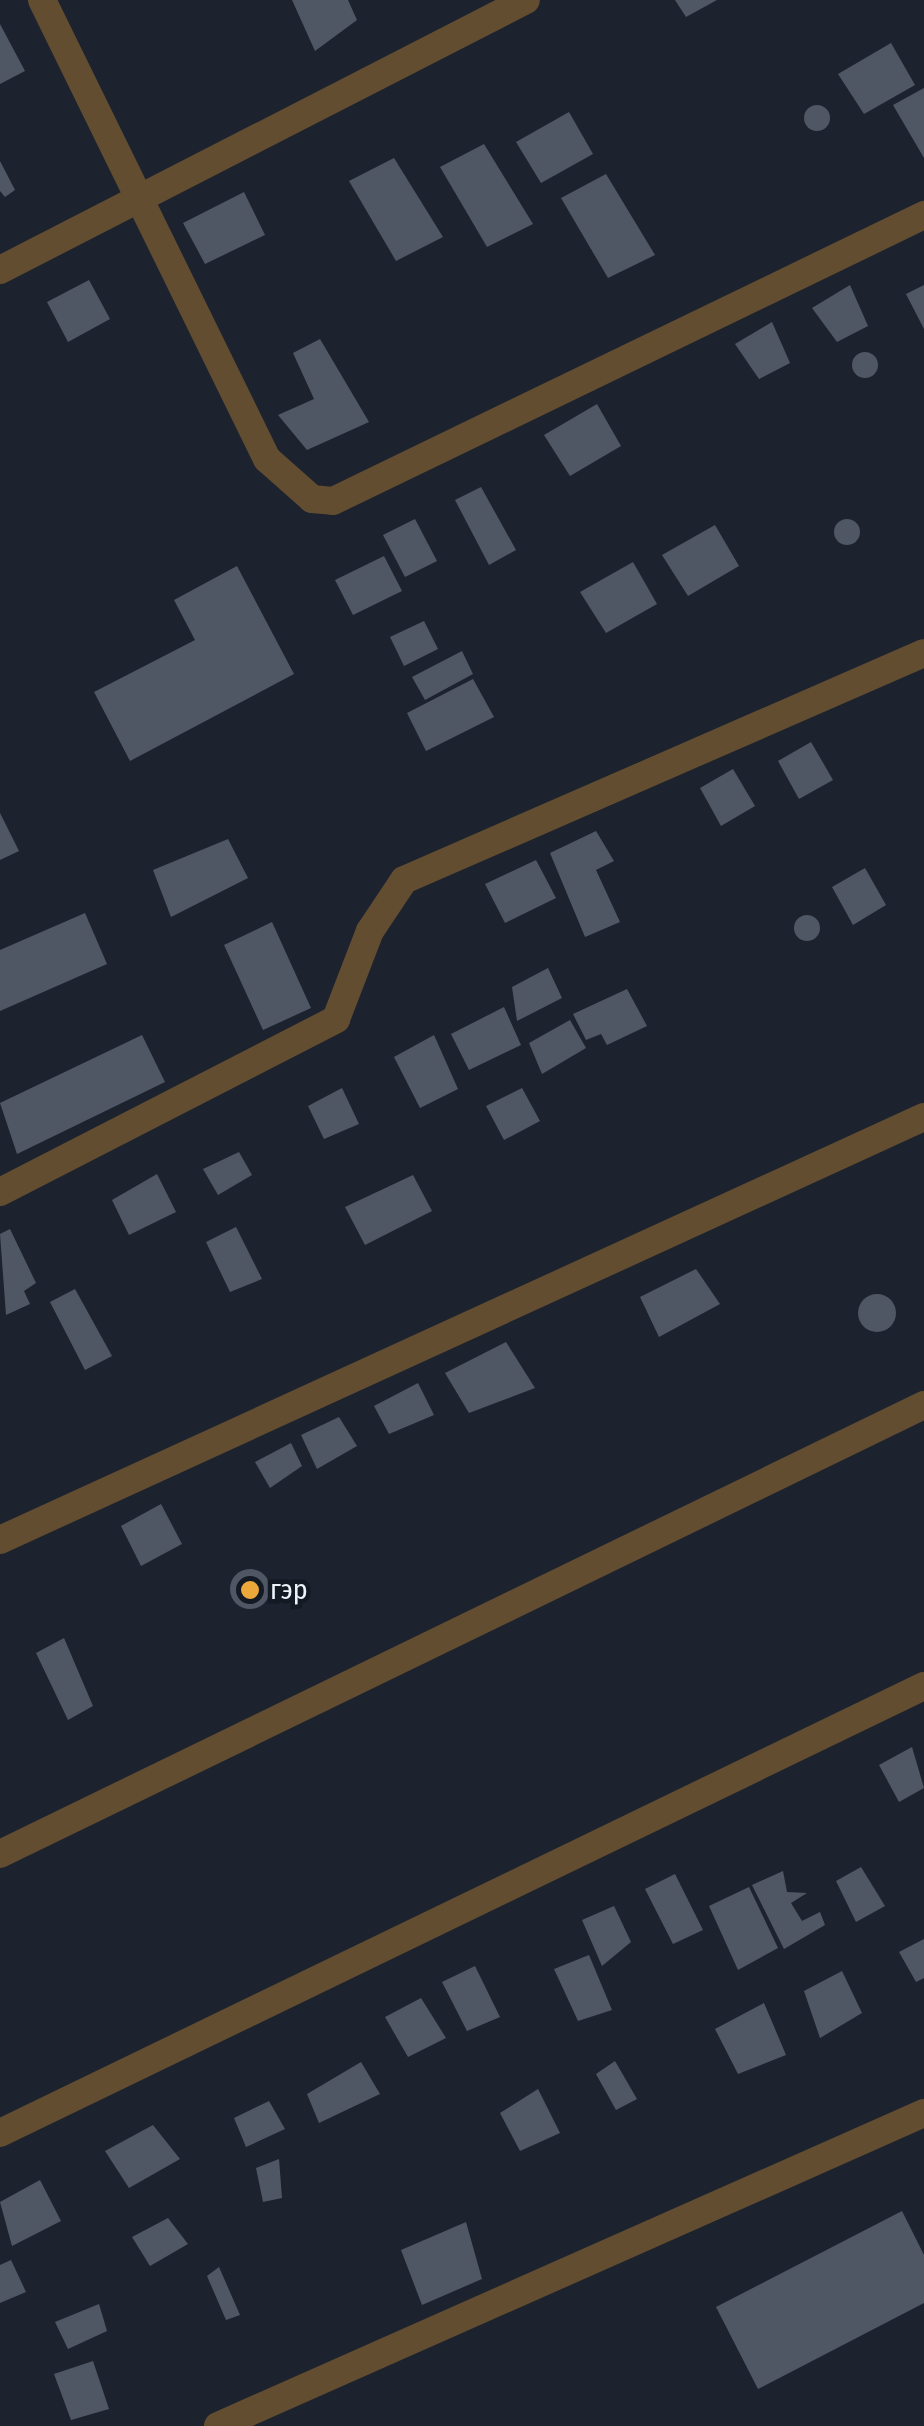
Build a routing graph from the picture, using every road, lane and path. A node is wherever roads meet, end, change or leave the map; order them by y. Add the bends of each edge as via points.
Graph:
1 (42, 0) edge
2 (526, 0) edge
3 (140, 198) junction
4 (924, 215) edge
5 (0, 270) edge
6 (924, 653) edge
7 (924, 1117) edge
8 (0, 1192) edge
9 (924, 1405) edge
10 (0, 1540) edge
11 (924, 1686) edge
12 (0, 1854) edge
13 (924, 2113) edge
14 (0, 2133) edge
15 (218, 2426) edge

1 - 3 street
2 - 3 street
3 - 4 street via 278,477 333,501
3 - 5 street
6 - 8 street via 404,880 370,930 336,1019
7 - 10 street
9 - 12 street
11 - 14 street
13 - 15 street

